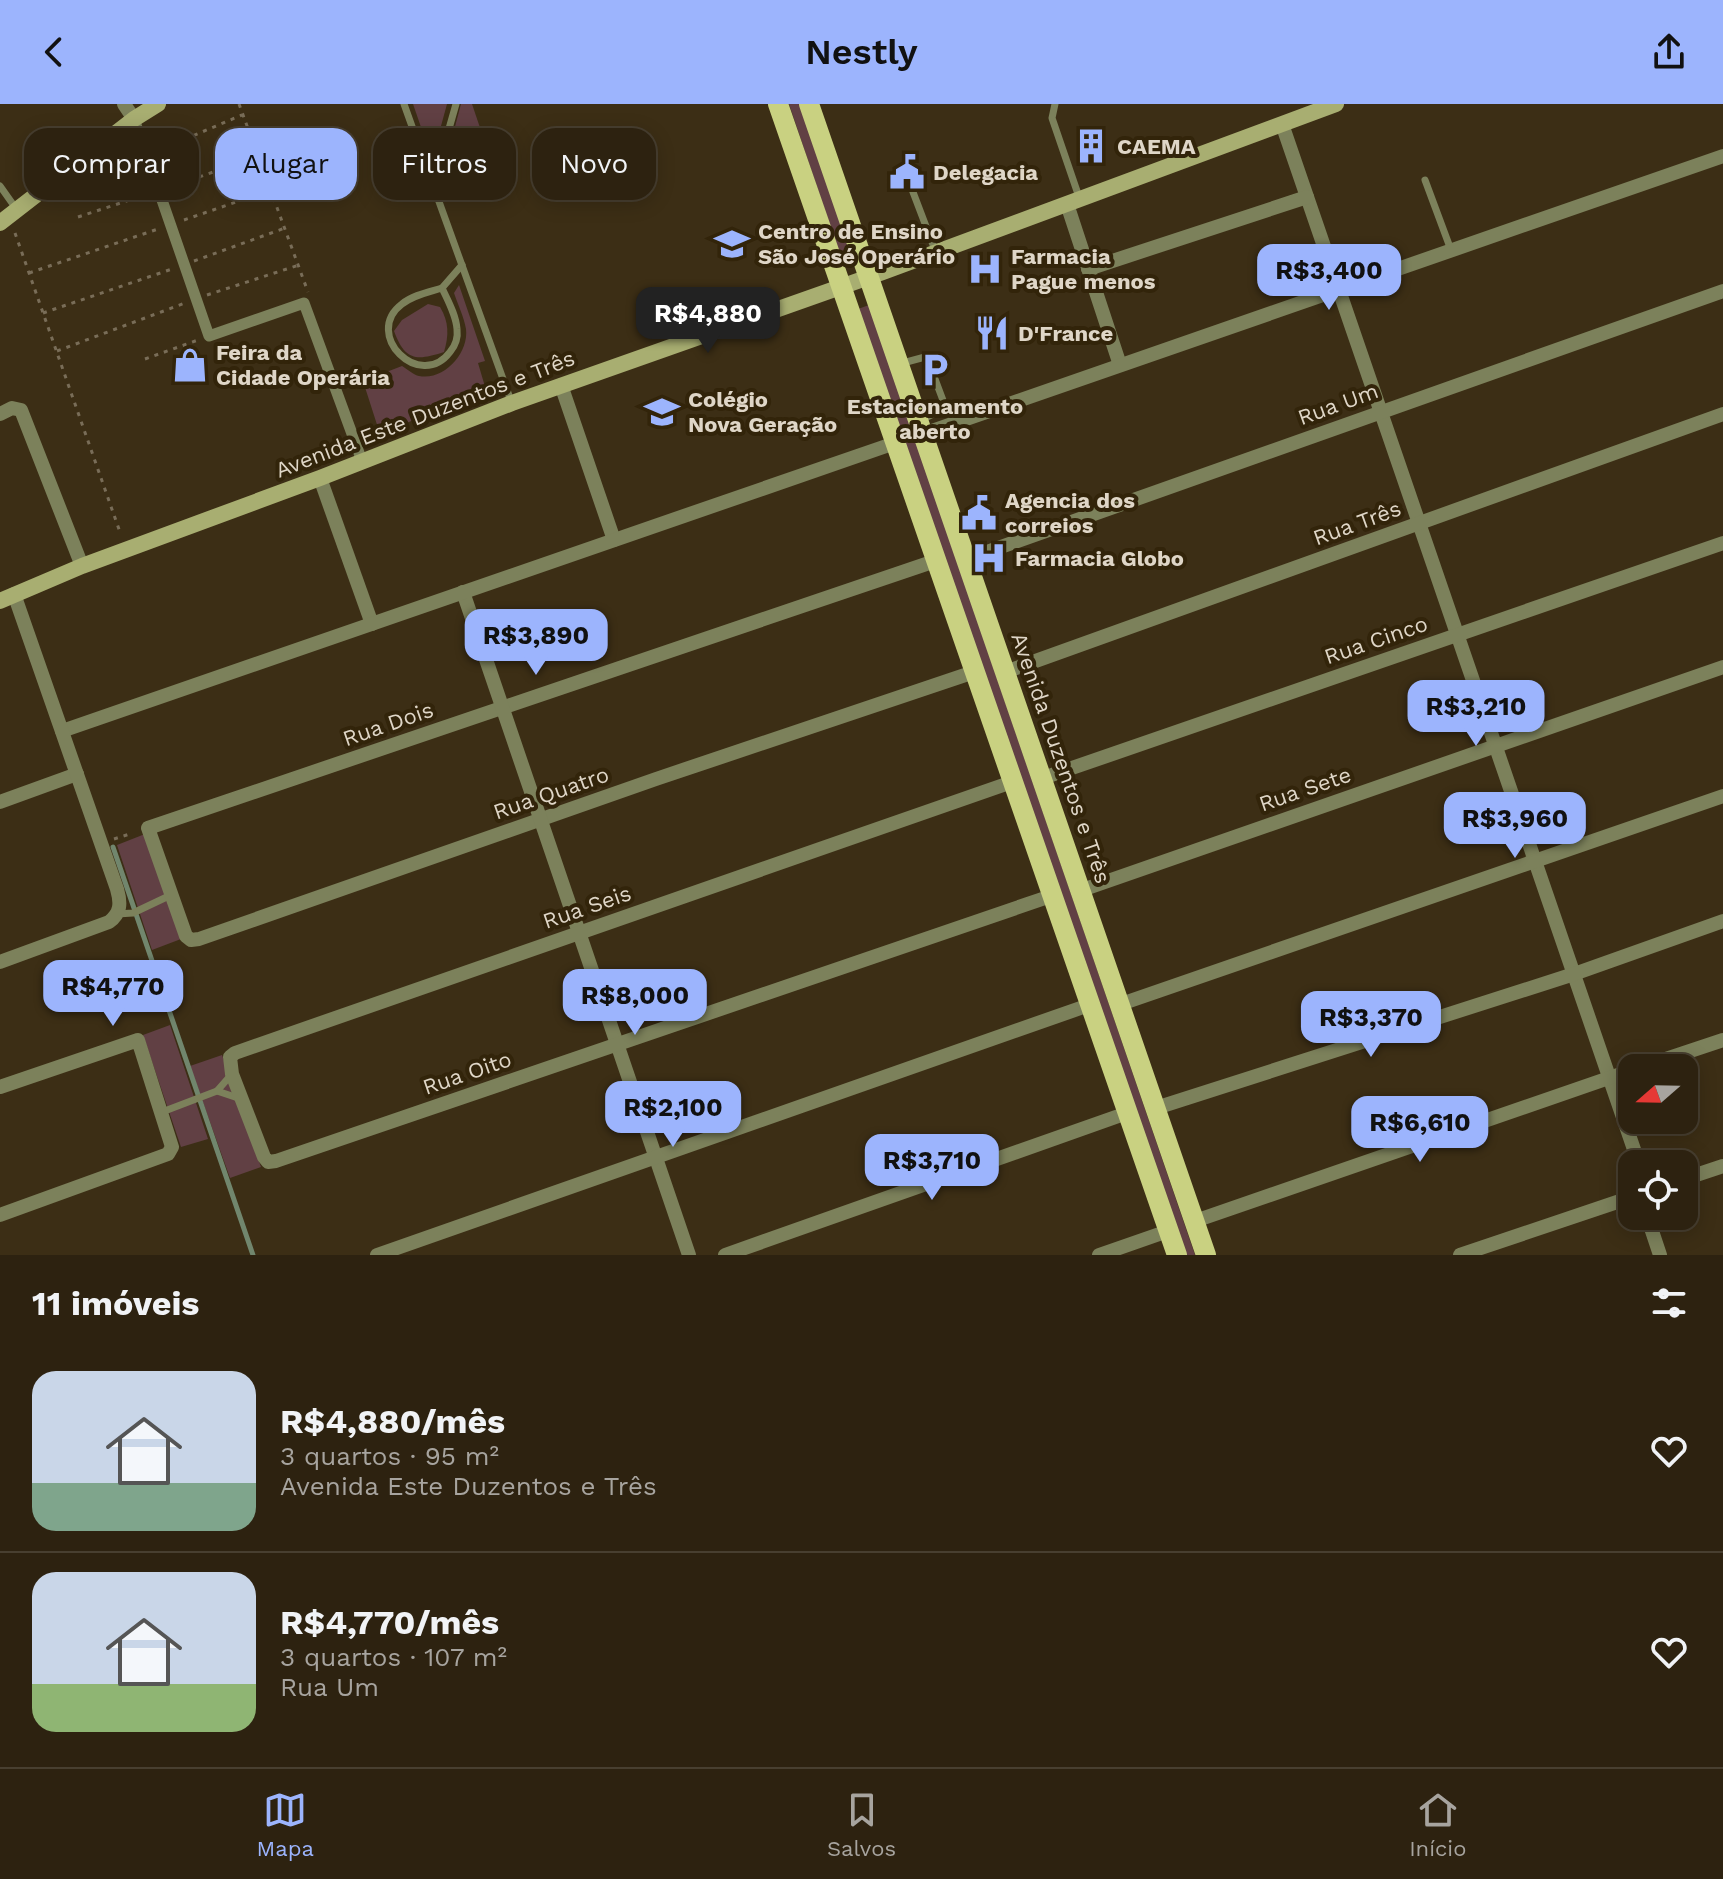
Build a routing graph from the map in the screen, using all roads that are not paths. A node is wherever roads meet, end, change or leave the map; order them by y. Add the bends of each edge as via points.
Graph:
1 (124, 104) edge
2 (158, 104) edge
3 (404, 104) edge
4 (456, 104) edge
5 (778, 104) edge
6 (809, 104) edge
7 (1055, 104) edge
8 (1336, 104) edge
9 (134, 119) junction
10 (1282, 124) junction
11 (413, 128) edge
12 (449, 128) edge
13 (1723, 156) edge
14 (905, 171) dead end
15 (1425, 180) dead end
16 (0, 186) edge
17 (1307, 197) junction
18 (438, 200) edge
19 (1073, 202) junction
20 (8, 216) edge
21 (1451, 250) junction
22 (936, 253) junction
23 (462, 265) junction
24 (1088, 269) junction
25 (868, 277) junction
26 (841, 287) junction
27 (442, 288) junction
28 (1339, 289) junction
29 (1723, 291) edge
30 (899, 364) junction
31 (1120, 365) junction
32 (561, 385) junction
33 (512, 403) junction
34 (3, 411) edge
35 (1381, 412) junction
36 (1723, 414) edge
37 (921, 427) junction
38 (895, 443) junction
39 (362, 461) junction
40 (320, 478) junction
41 (1419, 525) junction
42 (614, 540) junction
43 (1723, 543) edge
44 (967, 559) junction
45 (935, 561) junction
46 (82, 566) junction
47 (463, 592) junction
48 (7, 598) edge
49 (372, 624) junction
50 (1457, 635) junction
51 (1723, 667) edge
52 (974, 672) junction
53 (1005, 672) junction
54 (503, 709) junction
55 (62, 731) junction
56 (1496, 746) junction
57 (77, 774) junction
58 (1043, 778) junction
59 (1012, 782) junction
60 (1723, 796) edge
61 (0, 802) edge
62 (541, 819) junction
63 (1535, 861) junction
64 (1082, 890) junction
65 (171, 895) junction
66 (1051, 896) junction
67 (123, 912) junction
68 (1723, 921) edge
69 (580, 933) junction
70 (0, 962) edge
71 (1574, 974) junction
72 (1121, 1004) junction
73 (1089, 1005) junction
74 (1723, 1040) edge
75 (618, 1044) junction
76 (1681, 1054) edge
77 (232, 1074) junction
78 (1618, 1075) edge
79 (1610, 1078) junction
80 (0, 1087) edge
81 (217, 1091) junction
82 (244, 1104) junction
83 (1156, 1108) junction
84 (162, 1112) junction
85 (1127, 1113) junction
86 (1634, 1150) edge
87 (656, 1157) junction
88 (1723, 1166) edge
89 (1698, 1174) edge
90 (1618, 1202) edge
91 (0, 1215) edge
92 (1195, 1221) junction
93 (1652, 1230) edge
94 (1168, 1231) junction
95 (1486, 1251) edge
96 (377, 1255) edge
97 (689, 1255) edge
98 (725, 1255) edge
99 (1099, 1255) edge
100 (1177, 1255) edge
101 (1206, 1255) edge
102 (1460, 1255) edge
103 (1660, 1255) edge

1 - 9 street
2 - 9 main road
3 - 11 lane
4 - 12 lane
5 - 26 main road
6 - 25 main road, Avenida Duzentos e Três
7 - 19 lane via 1052,118
8 - 10 main road, Avenida Este Duzentos e Três
9 - 20 main road
9 - 39 street via 209,336 304,303
10 - 17 street
10 - 19 main road, Avenida Este Duzentos e Três
13 - 21 street
14 - 22 lane
15 - 21 lane
16 - 20 lane
17 - 24 street
17 - 28 street
18 - 23 lane
19 - 22 main road, Avenida Este Duzentos e Três
19 - 24 street
21 - 28 street
22 - 25 main road, Avenida Este Duzentos e Três
23 - 27 lane
23 - 33 lane
24 - 31 street
25 - 26 main road, Avenida Este Duzentos e Três
25 - 30 main road, Avenida Duzentos e Três
26 - 32 main road, Avenida Este Duzentos e Três
26 - 38 main road
27 - 27 lane via 457,325 454,347 429,366 407,362 391,344 390,320 404,302
28 - 31 street
28 - 35 street
29 - 35 street, Rua Um
30 - 37 main road, Avenida Duzentos e Três
30 - 37 lane via 925,357 944,403
31 - 37 street
32 - 33 main road, Avenida Este Duzentos e Três
32 - 42 street
33 - 39 main road, Avenida Este Duzentos e Três
34 - 46 street via 21,410
35 - 41 street
35 - 44 street, Rua Um
36 - 41 street, Rua Três
37 - 44 main road, Avenida Duzentos e Três
38 - 42 street
38 - 45 main road
39 - 40 main road, Avenida Este Duzentos e Três
40 - 46 main road, Avenida Este Duzentos e Três
40 - 49 street
41 - 50 street
41 - 53 street, Rua Três
42 - 47 street
43 - 50 street, Rua Cinco
44 - 53 main road, Avenida Duzentos e Três
45 - 52 main road
45 - 54 street, Rua Dois
46 - 48 main road, Avenida Este Duzentos e Três
47 - 49 street
47 - 54 street
48 - 55 street
49 - 55 street
50 - 56 street
50 - 58 street, Rua Cinco
51 - 56 street, Rua Sete
52 - 59 main road
52 - 62 street, Rua Quatro
53 - 58 main road, Avenida Duzentos e Três
54 - 62 street
54 - 65 street, Rua Dois via 148,828
55 - 57 street
56 - 63 street
56 - 64 street, Rua Sete
57 - 61 street
57 - 67 street
58 - 64 main road, Avenida Duzentos e Três
59 - 66 main road
59 - 69 street, Rua Seis
60 - 63 street
62 - 65 street, Rua Quatro via 199,939 186,936
62 - 69 street
63 - 71 street
63 - 72 street
64 - 72 main road, Avenida Duzentos e Três
65 - 67 lane
66 - 73 main road
66 - 75 street, Rua Oito
67 - 70 street
68 - 71 street
69 - 75 street
69 - 77 street, Rua Seis via 235,1053 229,1063
71 - 79 street
71 - 83 street
72 - 83 main road, Avenida Duzentos e Três
73 - 85 main road
73 - 87 street
74 - 76 street
75 - 82 street, Rua Oito via 276,1161 264,1157
75 - 87 street
77 - 81 lane
77 - 82 street
78 - 79 street
79 - 86 street
79 - 92 street
80 - 84 street via 138,1040
81 - 82 lane
81 - 84 lane
83 - 92 main road, Avenida Duzentos e Três
84 - 91 street via 172,1141 168,1154
85 - 94 main road
85 - 98 street
87 - 96 street
87 - 97 street
88 - 89 street
90 - 95 street
92 - 101 main road, Avenida Duzentos e Três
93 - 103 street
94 - 99 street
94 - 100 main road
95 - 102 street

